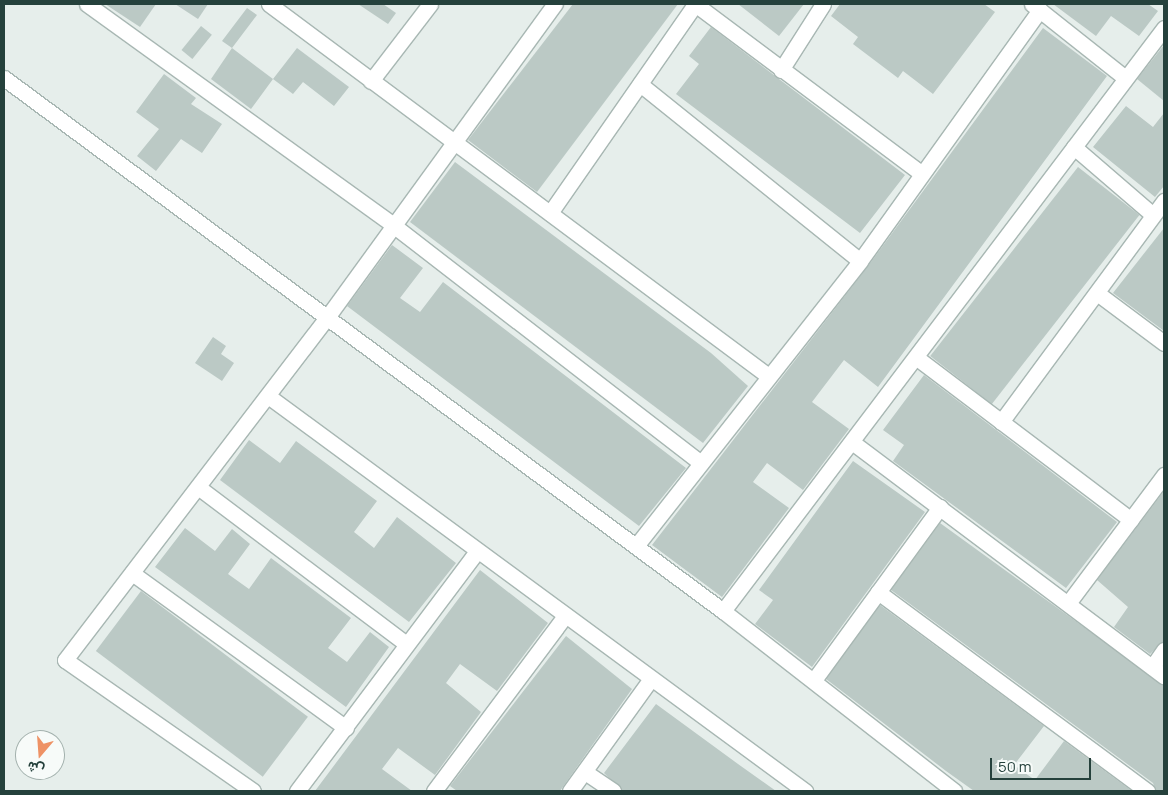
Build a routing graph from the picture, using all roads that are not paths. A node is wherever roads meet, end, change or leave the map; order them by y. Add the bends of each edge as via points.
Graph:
1 (87, 4) edge
2 (269, 4) edge
3 (430, 4) edge
4 (555, 4) edge
5 (695, 4) edge
6 (823, 4) edge
7 (1036, 7) edge
8 (286, 8) edge
9 (1164, 28) edge
10 (781, 70) junction
11 (1124, 77) junction
12 (4, 78) edge
13 (371, 81) junction
14 (640, 84) junction
15 (452, 142) junction
16 (1074, 146) junction
17 (921, 173) junction
18 (1164, 201) edge
19 (550, 213) junction
20 (1154, 215) junction
21 (393, 225) junction
22 (860, 261) junction
23 (1097, 293) junction
24 (328, 316) junction
25 (1164, 343) edge
26 (917, 358) junction
27 (768, 375) junction
28 (268, 396) junction
29 (1001, 422) junction
30 (852, 442) junction
31 (701, 463) junction
32 (1164, 475) edge
33 (198, 487) junction
34 (940, 507) junction
35 (1131, 520) junction
36 (636, 546) junction
37 (477, 551) junction
38 (132, 573) junction
39 (878, 592) junction
40 (1068, 602) junction
41 (724, 611) junction
42 (564, 616) junction
43 (404, 643) junction
44 (1164, 650) edge
45 (1158, 671) edge
46 (650, 680) junction
47 (814, 680) junction
48 (346, 728) junction
49 (585, 772) junction
50 (253, 791) edge
51 (297, 791) edge
52 (434, 791) edge
53 (570, 791) edge
54 (612, 791) edge
55 (805, 791) edge
56 (954, 791) edge
57 (1147, 791) edge

1 - 21 street
2 - 8 street
3 - 13 street
4 - 15 street
5 - 10 street
5 - 14 street
6 - 10 street
7 - 11 street
7 - 17 street
8 - 13 street
9 - 11 street
10 - 17 street
11 - 16 street
12 - 24 street
13 - 15 street
14 - 19 street
14 - 22 street
15 - 19 street
15 - 21 street
16 - 20 street
16 - 26 street
17 - 22 street
18 - 20 street
19 - 27 street
20 - 23 street
21 - 24 street
21 - 31 street
22 - 27 street
23 - 25 street
23 - 29 street
24 - 28 street
24 - 36 street
26 - 29 street
26 - 30 street
27 - 31 street
28 - 33 street
28 - 37 street
29 - 35 street
30 - 34 street
30 - 41 street
31 - 36 street
32 - 35 street
33 - 38 street
33 - 43 street
34 - 39 street
34 - 40 street
35 - 40 street
36 - 41 street
37 - 42 street
37 - 43 street
38 - 48 street
38 - 50 street via 65,660
39 - 47 street
39 - 57 street
40 - 45 street
41 - 47 street
42 - 46 street
42 - 52 street
43 - 48 street
44 - 45 street
46 - 49 street
46 - 55 street
47 - 56 street
48 - 51 street
49 - 53 street
49 - 54 street

